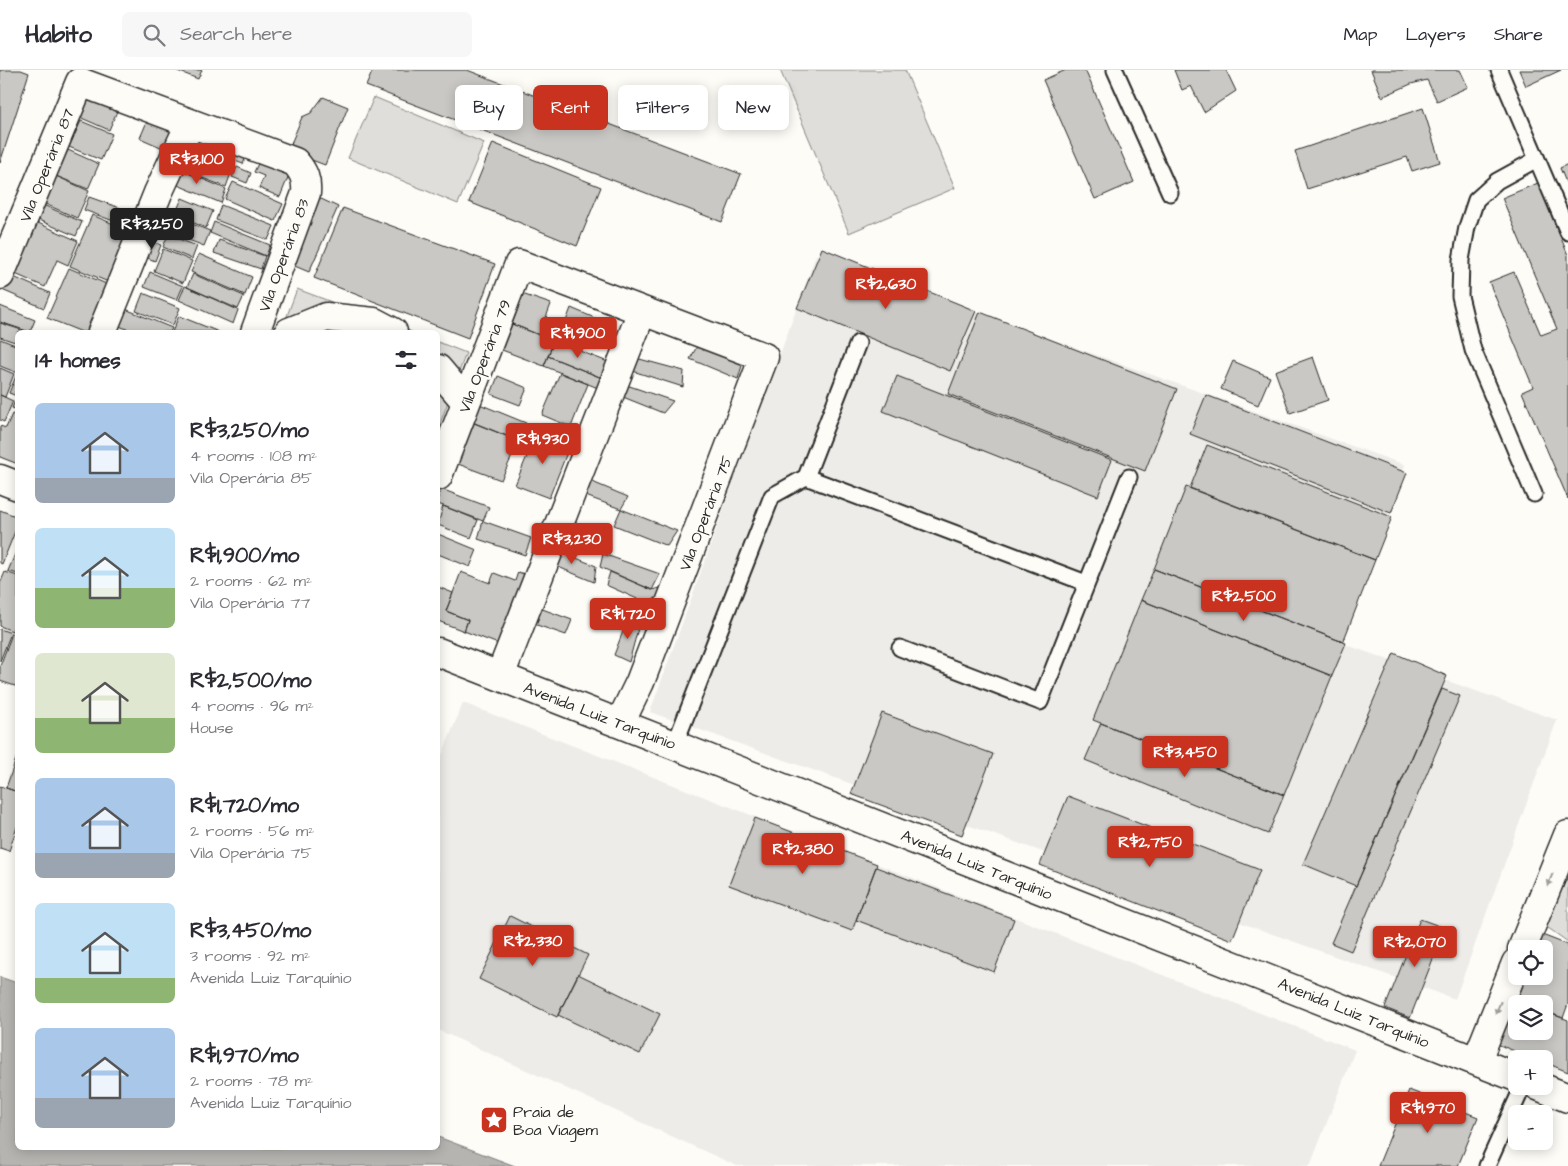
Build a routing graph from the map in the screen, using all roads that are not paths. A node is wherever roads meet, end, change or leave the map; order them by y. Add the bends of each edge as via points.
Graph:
1 (1115, 70) edge
2 (1499, 70) edge
3 (190, 124) junction
4 (1536, 159) junction
5 (1170, 193) dead end
6 (1568, 232) edge
7 (0, 275) edge
8 (642, 311) junction
9 (103, 330) edge
10 (256, 330) edge
11 (293, 330) edge
12 (389, 330) edge
13 (858, 343) dead end
14 (440, 371) edge
15 (466, 402) junction
16 (440, 471) edge
17 (1129, 477) dead end
18 (806, 478) junction
19 (0, 479) edge
20 (15, 485) edge
21 (1534, 494) dead end
22 (1086, 583) junction
23 (900, 648) dead end
24 (440, 653) edge
25 (500, 676) junction
26 (620, 723) junction
27 (675, 744) junction
28 (1568, 835) edge
29 (1526, 940) edge
30 (1508, 982) edge
31 (1476, 1060) junction
32 (1508, 1074) edge
33 (1553, 1092) edge
34 (1519, 1095) edge
35 (1568, 1098) edge
36 (1487, 1166) edge

1 - 5 lane
2 - 4 lane
3 - 7 street, Vila Operária 87 via 80,82
3 - 9 street via 158,192
3 - 10 street, Vila Operária 83 via 295,162 305,177 306,193
4 - 6 lane
4 - 21 lane via 1496,180 1476,200 1461,260 1460,296 1473,350
8 - 15 street, Vila Operária 79 via 519,264
8 - 25 street
8 - 26 street, Vila Operária 75 via 764,357 640,682
11 - 12 street via 326,317 374,322
13 - 18 lane
14 - 15 street
15 - 16 street, Vila Operária 79
17 - 22 lane
18 - 22 lane
18 - 27 lane via 772,496
19 - 20 street
22 - 23 lane via 1040,702
24 - 25 street, Avenida Luiz Tarquínio
25 - 26 street, Avenida Luiz Tarquínio
26 - 27 street, Avenida Luiz Tarquínio
27 - 31 street, Avenida Luiz Tarquínio
28 -> 29 street
30 -> 31 street
31 - 32 street, Avenida Luiz Tarquínio
33 - 35 street
34 - 36 lane

